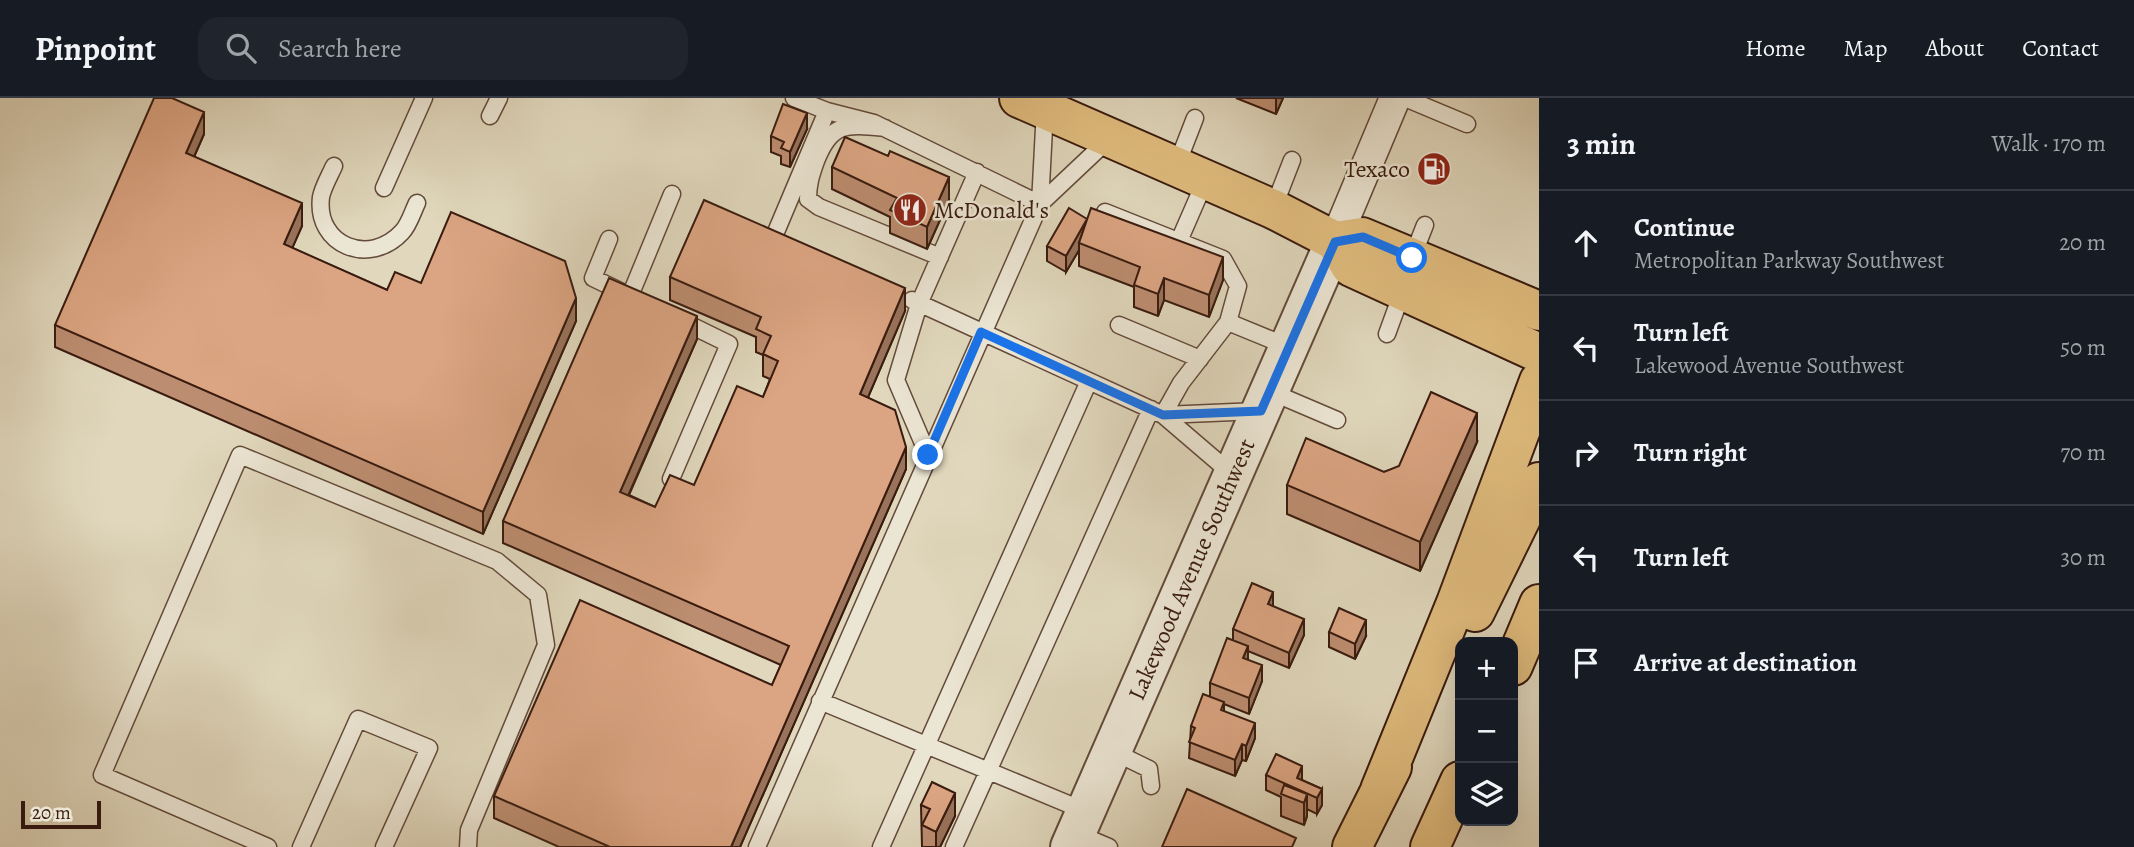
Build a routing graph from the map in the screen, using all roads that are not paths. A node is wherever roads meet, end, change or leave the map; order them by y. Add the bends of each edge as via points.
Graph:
1 (424, 98) edge
2 (499, 98) edge
3 (794, 98) edge
4 (1395, 98) edge
5 (1405, 98) edge
6 (1032, 104) edge
7 (827, 111) junction
8 (490, 116) dead end
9 (1195, 118) dead end
10 (1467, 124) dead end
11 (885, 128) junction
12 (1111, 138) junction
13 (1292, 160) dead end
14 (334, 166) dead end
15 (977, 172) junction
16 (1191, 173) junction
17 (384, 188) dead end
18 (672, 194) dead end
19 (417, 202) dead end
20 (1040, 204) junction
21 (1273, 209) junction
22 (1105, 212) edge
23 (609, 239) dead end
24 (773, 239) edge
25 (1179, 241) junction
26 (1335, 242) junction
27 (940, 257) junction
28 (1413, 258) junction
29 (916, 302) junction
30 (1539, 311) edge
31 (667, 314) edge
32 (1228, 322) junction
33 (1119, 325) dead end
34 (981, 332) junction
35 (1387, 334) dead end
36 (1289, 347) junction
37 (1539, 353) edge
38 (1200, 359) junction
39 (1089, 381) junction
40 (1539, 381) edge
41 (1265, 401) junction
42 (1157, 412) junction
43 (1338, 420) dead end
44 (928, 455) junction
45 (1233, 475) junction
46 (671, 480) edge
47 (1539, 482) edge
48 (1537, 612) edge
49 (1518, 655) edge
50 (820, 701) junction
51 (927, 746) junction
52 (1111, 751) junction
53 (988, 770) junction
54 (1152, 786) dead end
55 (1380, 790) junction
56 (1455, 791) edge
57 (1085, 834) edge
58 (268, 847) edge
59 (301, 847) edge
60 (384, 847) edge
61 (468, 847) edge
62 (757, 847) edge
63 (881, 847) edge
64 (954, 847) edge
65 (1352, 847) edge
66 (1430, 847) edge

1 - 17 lane
2 - 8 lane
3 - 7 lane
4 - 26 street, Lakewood Avenue Southwest
5 - 10 lane
6 - 12 main road
6 - 20 lane
7 - 11 lane
7 - 24 lane
9 - 16 lane
11 - 15 lane
11 - 27 lane via 840,128 825,138 807,184 808,199
12 - 16 main road
12 - 20 lane
13 - 21 lane
14 - 19 lane via 321,196 323,218 335,240 358,251 380,248 403,232
15 - 20 lane
15 - 27 lane
16 - 21 main road
16 - 25 lane
18 - 23 lane via 636,299 593,278
20 - 34 lane
21 - 26 main road
22 - 25 lane
25 - 32 lane via 1223,259 1238,286
26 - 28 main road via 1363,237
26 - 36 street, Lakewood Avenue Southwest
27 - 29 lane
28 - 30 main road
28 - 35 lane
28 - 37 main road
29 - 34 lane
29 - 44 lane via 896,380
31 - 46 lane via 729,344
32 - 36 lane
32 - 38 lane
33 - 38 lane
34 - 39 lane
34 - 44 lane
36 - 41 street, Lakewood Avenue Southwest
38 - 42 lane
39 - 42 lane
39 - 51 lane
40 - 55 main road
41 - 42 lane
41 - 43 lane
41 - 45 street, Lakewood Avenue Southwest
42 - 45 lane
42 - 53 lane
44 - 50 lane
45 - 52 street, Lakewood Avenue Southwest
47 - 55 main road
48 - 49 main road
50 - 51 lane
50 - 62 lane
51 - 53 lane
51 - 63 lane
52 - 54 lane via 1149,769
52 - 57 street, Lakewood Avenue Southwest
53 - 57 lane
53 - 64 lane
55 - 65 main road
56 - 66 main road
58 - 61 lane via 102,775 240,455 497,561 538,594 546,645 469,831
59 - 60 lane via 358,719 429,748

